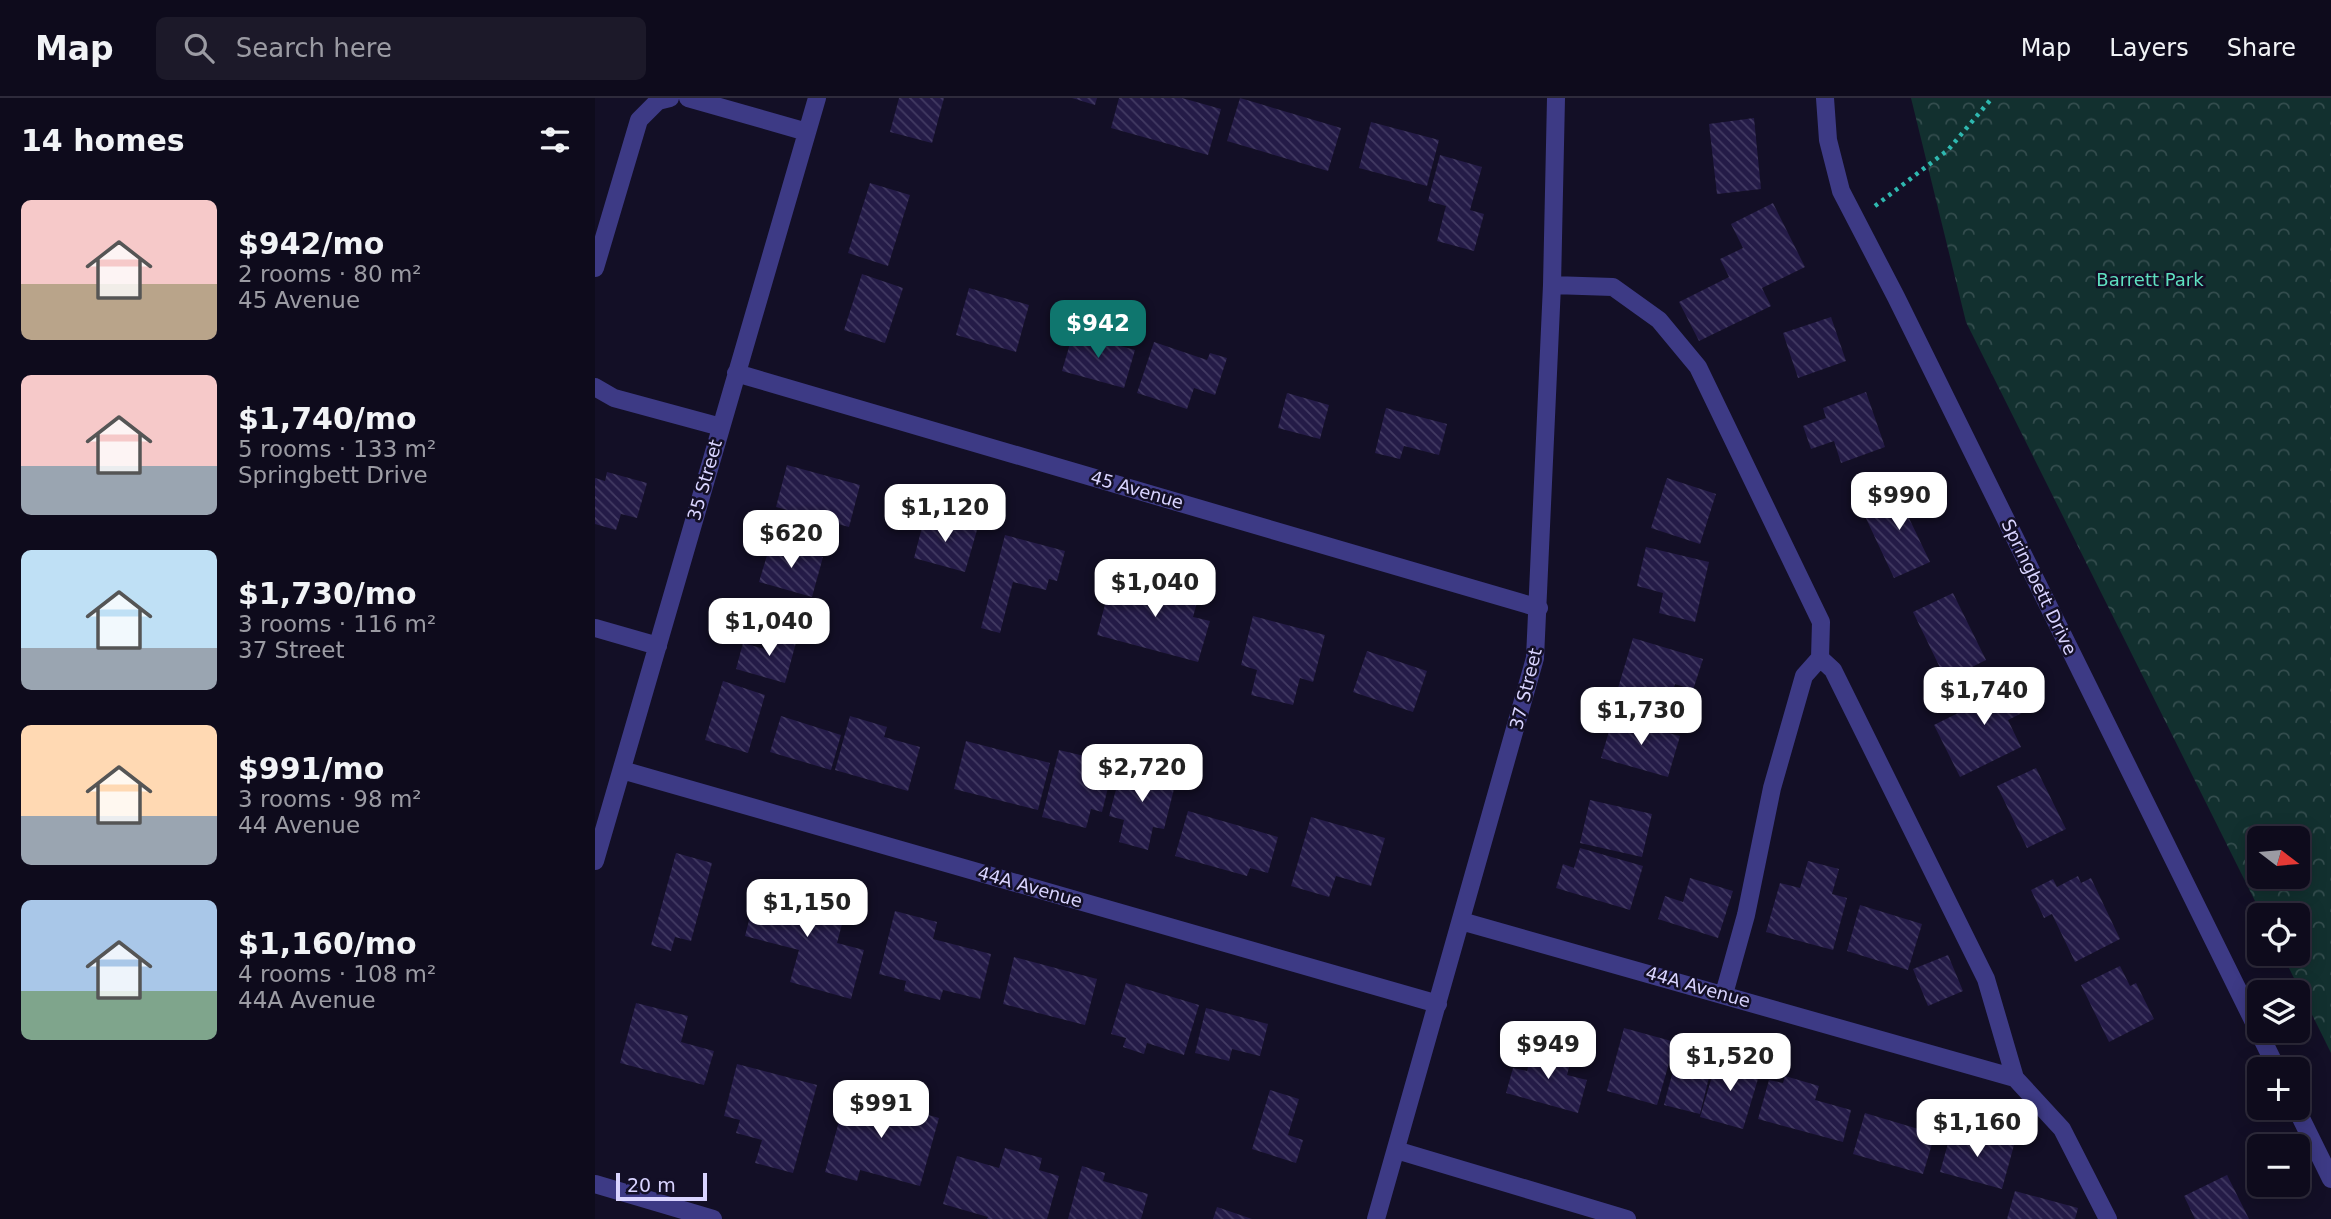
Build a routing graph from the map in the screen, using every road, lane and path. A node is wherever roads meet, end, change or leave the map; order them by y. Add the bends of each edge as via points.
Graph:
1 (670, 98) edge
2 (688, 98) edge
3 (817, 98) edge
4 (1825, 98) edge
5 (1992, 98) edge
6 (1554, 99) edge
7 (807, 132) junction
8 (1857, 221) junction
9 (595, 268) edge
10 (1552, 285) junction
11 (736, 373) junction
12 (595, 387) edge
13 (720, 427) junction
14 (1539, 608) junction
15 (595, 628) edge
16 (658, 646) junction
17 (1820, 658) junction
18 (622, 769) junction
19 (595, 861) edge
20 (1461, 921) junction
21 (1724, 994) junction
22 (1438, 1004) junction
23 (2271, 1057) edge
24 (2015, 1077) junction
25 (2302, 1120) edge
26 (1396, 1150) junction
27 (2331, 1179) edge
28 (595, 1184) edge
29 (713, 1219) edge
30 (1376, 1219) edge
31 (1627, 1219) edge
32 (2108, 1219) edge

1 - 9 street via 658,102 639,120
2 - 7 street
3 - 7 street, 35 Street
4 - 8 street, Springbett Drive via 1832,163
5 - 8 path via 1948,150
6 - 10 street, 37 Street
7 - 11 street, 35 Street
8 - 23 street, Springbett Drive
10 - 14 street, 37 Street
10 - 17 street via 1613,287 1659,320 1698,367 1821,622
11 - 13 street, 35 Street
11 - 14 street, 45 Avenue
12 - 13 street via 614,397
13 - 16 street, 35 Street
14 - 20 street, 37 Street via 1530,680
15 - 16 street
16 - 18 street, 35 Street
17 - 21 street via 1804,676 1779,763
17 - 24 street via 1833,670 1986,979
18 - 19 street, 35 Street
18 - 22 street, 44A Avenue
20 - 21 street, 44A Avenue
20 - 22 street, 37 Street
21 - 24 street, 44A Avenue
22 - 26 street, 37 Street
24 - 32 street via 2061,1129
25 - 27 street
26 - 30 street, 37 Street
26 - 31 street
28 - 29 street

